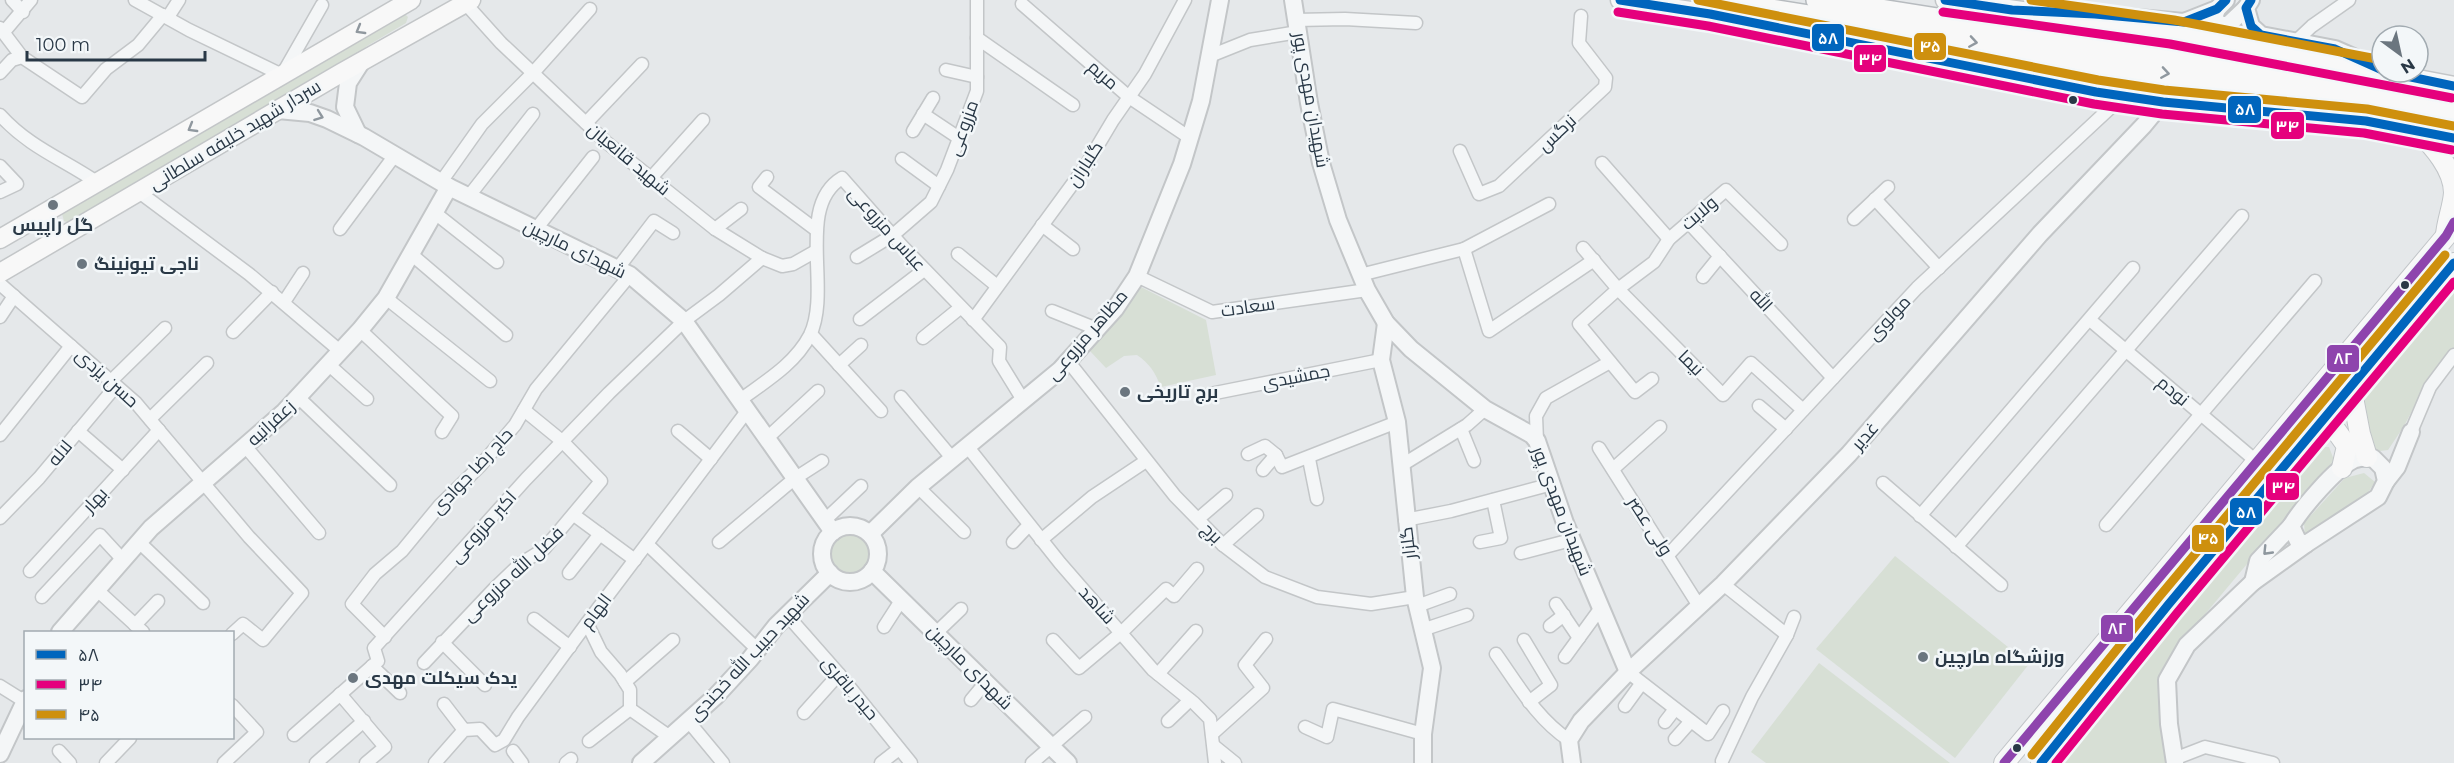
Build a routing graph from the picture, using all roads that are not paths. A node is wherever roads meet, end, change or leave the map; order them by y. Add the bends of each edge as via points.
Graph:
1 (12, 0) edge
2 (31, 0) edge
3 (135, 0) edge
4 (179, 0) edge
5 (977, 0) edge
6 (1185, 0) edge
7 (1220, 0) edge
8 (1293, 0) edge
9 (1620, 0) edge
10 (1708, 0) edge
11 (1817, 0) edge
12 (1830, 0) edge
13 (1945, 0) edge
14 (2349, 0) edge
15 (407, 1) edge
16 (468, 2) edge
17 (1022, 4) dead end
18 (1733, 4) junction
19 (2221, 4) edge
20 (2248, 4) edge
21 (322, 5) dead end
22 (590, 9) dead end
23 (2012, 10) junction
24 (23, 12) junction
25 (166, 16) junction
26 (1581, 16) dead end
27 (1416, 23) dead end
28 (1297, 26) junction
29 (2, 30) edge
30 (977, 38) junction
31 (2295, 42) junction
32 (1210, 56) junction
33 (22, 57) junction
34 (362, 61) junction
35 (642, 63) dead end
36 (2370, 64) edge
37 (2370, 69) edge
38 (946, 70) dead end
39 (0, 73) edge
40 (533, 73) junction
41 (282, 75) junction
42 (977, 77) junction
43 (2430, 82) edge
44 (2445, 85) edge
45 (2123, 96) junction
46 (1129, 97) junction
47 (933, 98) dead end
48 (2454, 101) edge
49 (2163, 102) junction
50 (1073, 105) dead end
51 (278, 110) junction
52 (533, 114) dead end
53 (923, 114) junction
54 (0, 115) edge
55 (2454, 119) edge
56 (704, 120) dead end
57 (2366, 121) junction
58 (586, 123) junction
59 (2417, 130) junction
60 (913, 131) dead end
61 (358, 134) junction
62 (959, 138) junction
63 (1190, 138) junction
64 (2454, 138) edge
65 (1460, 152) dead end
66 (395, 154) junction
67 (593, 157) dead end
68 (902, 159) dead end
69 (1602, 163) dead end
70 (0, 166) edge
71 (766, 177) dead end
72 (651, 178) junction
73 (98, 183) junction
74 (445, 184) junction
75 (939, 186) junction
76 (1888, 187) dead end
77 (0, 192) edge
78 (139, 192) junction
79 (469, 195) junction
80 (1875, 199) junction
81 (67, 201) junction
82 (1549, 204) dead end
83 (741, 209) dead end
84 (435, 213) junction
85 (2242, 216) dead end
86 (1854, 219) dead end
87 (1689, 223) junction
88 (1042, 225) junction
89 (76, 229) junction
90 (340, 229) dead end
91 (536, 229) junction
92 (715, 229) junction
93 (815, 229) junction
94 (2450, 229) edge
95 (673, 233) dead end
96 (8, 235) edge
97 (893, 235) junction
98 (1669, 239) junction
99 (1781, 244) dead end
100 (1583, 248) dead end
101 (1073, 249) dead end
102 (1464, 249) junction
103 (816, 251) junction
104 (411, 254) junction
105 (958, 254) dead end
106 (1720, 256) junction
107 (856, 257) dead end
108 (2427, 257) junction
109 (762, 258) junction
110 (23, 259) junction
111 (1594, 260) junction
112 (497, 262) dead end
113 (1939, 268) junction
114 (2133, 268) dead end
115 (2450, 268) edge
116 (924, 270) junction
117 (624, 272) junction
118 (0, 273) edge
119 (303, 273) dead end
120 (1137, 276) junction
121 (1702, 277) dead end
122 (2314, 281) dead end
123 (1364, 282) junction
124 (0, 284) edge
125 (997, 286) junction
126 (1618, 289) junction
127 (272, 292) junction
128 (14, 296) junction
129 (386, 298) junction
130 (284, 302) junction
131 (960, 308) junction
132 (1052, 310) dead end
133 (0, 317) edge
134 (860, 319) dead end
135 (973, 320) junction
136 (2090, 320) junction
137 (684, 321) junction
138 (1386, 323) junction
139 (165, 328) dead end
140 (1097, 329) junction
141 (360, 330) junction
142 (233, 332) dead end
143 (506, 334) dead end
144 (811, 334) junction
145 (923, 338) dead end
146 (861, 345) dead end
147 (71, 346) junction
148 (2126, 350) junction
149 (340, 351) junction
150 (2454, 356) edge
151 (1381, 360) junction
152 (1068, 361) junction
153 (1610, 362) junction
154 (207, 363) dead end
155 (328, 364) junction
156 (839, 365) junction
157 (1833, 378) junction
158 (1652, 379) dead end
159 (490, 381) dead end
160 (114, 383) junction
161 (2351, 387) junction
162 (818, 391) dead end
163 (1210, 394) dead end
164 (298, 397) junction
165 (901, 397) dead end
166 (367, 399) dead end
167 (1023, 400) junction
168 (743, 405) junction
169 (1759, 406) dead end
170 (1485, 409) junction
171 (524, 410) junction
172 (1803, 410) junction
173 (881, 411) dead end
174 (2202, 415) junction
175 (150, 419) junction
176 (1397, 422) junction
177 (1660, 427) dead end
178 (1461, 429) junction
179 (1786, 429) junction
180 (159, 430) junction
181 (78, 431) junction
182 (678, 431) dead end
183 (442, 432) dead end
184 (2411, 432) junction
185 (0, 435) edge
186 (2312, 436) junction
187 (766, 439) junction
188 (562, 441) junction
189 (1537, 441) junction
190 (245, 446) junction
191 (967, 446) junction
192 (1599, 448) dead end
193 (1248, 454) dead end
194 (1276, 455) junction
195 (952, 458) junction
196 (711, 459) junction
197 (1308, 459) junction
198 (1146, 460) junction
199 (2373, 460) junction
200 (822, 461) dead end
201 (1474, 461) dead end
202 (2256, 461) junction
203 (1402, 465) junction
204 (2342, 468) junction
205 (1613, 469) junction
206 (123, 470) junction
207 (1263, 470) dead end
208 (794, 479) junction
209 (2386, 481) junction
210 (204, 483) junction
211 (1883, 483) dead end
212 (1552, 484) junction
213 (390, 485) dead end
214 (861, 486) dead end
215 (918, 488) junction
216 (1226, 495) dead end
217 (1317, 499) dead end
218 (1493, 500) junction
219 (574, 515) junction
220 (1257, 515) dead end
221 (1920, 516) junction
222 (0, 518) edge
223 (1198, 519) junction
224 (1405, 520) junction
225 (1029, 525) junction
226 (2106, 525) dead end
227 (829, 526) junction
228 (2291, 526) junction
229 (964, 532) dead end
230 (319, 533) dead end
231 (600, 534) junction
232 (870, 534) junction
233 (1041, 540) junction
234 (1571, 540) junction
235 (139, 542) junction
236 (719, 542) dead end
237 (1013, 542) dead end
238 (1480, 542) dead end
239 (647, 544) junction
240 (2306, 544) junction
241 (1223, 545) junction
242 (1956, 547) junction
243 (1521, 553) dead end
244 (1669, 554) junction
245 (123, 560) junction
246 (635, 560) junction
247 (1197, 569) dead end
248 (30, 570) dead end
249 (872, 571) junction
250 (569, 573) dead end
251 (830, 573) junction
252 (2253, 582) junction
253 (1724, 584) junction
254 (2001, 585) dead end
255 (96, 589) junction
256 (1450, 594) dead end
257 (42, 597) dead end
258 (902, 599) junction
259 (158, 601) dead end
260 (1416, 601) junction
261 (203, 603) dead end
262 (1700, 606) junction
263 (961, 609) dead end
264 (1600, 609) junction
265 (787, 615) junction
266 (1467, 615) dead end
267 (1794, 617) dead end
268 (534, 619) dead end
269 (587, 623) junction
270 (1550, 626) dead end
271 (884, 627) dead end
272 (139, 629) edge
273 (1422, 630) junction
274 (62, 631) edge
275 (1196, 631) dead end
276 (234, 632) edge
277 (1122, 632) junction
278 (936, 633) junction
279 (1787, 634) junction
280 (385, 637) junction
281 (1579, 638) junction
282 (1266, 639) dead end
283 (673, 640) dead end
284 (1053, 640) dead end
285 (1524, 640) dead end
286 (441, 642) junction
287 (570, 647) junction
288 (758, 650) junction
289 (1497, 654) dead end
290 (1565, 657) dead end
291 (424, 663) dead end
292 (372, 666) junction
293 (1628, 672) junction
294 (839, 674) junction
295 (1158, 674) junction
296 (625, 682) junction
297 (986, 682) junction
298 (1641, 684) junction
299 (485, 685) dead end
300 (0, 686) edge
301 (400, 693) dead end
302 (340, 694) junction
303 (24, 699) edge
304 (971, 700) dead end
305 (1190, 700) junction
306 (24, 702) edge
307 (1529, 702) junction
308 (444, 704) dead end
309 (1626, 706) dead end
310 (234, 707) edge
311 (630, 709) junction
312 (1675, 709) junction
313 (1723, 711) dead end
314 (804, 713) dead end
315 (1085, 717) dead end
316 (364, 721) junction
317 (1168, 721) dead end
318 (1691, 721) junction
319 (689, 722) junction
320 (1665, 722) dead end
321 (1305, 727) dead end
322 (464, 730) junction
323 (1423, 734) junction
324 (294, 735) dead end
325 (670, 737) junction
326 (129, 739) edge
327 (1675, 739) dead end
328 (1213, 740) junction
329 (1569, 740) junction
330 (589, 741) dead end
331 (1051, 746) junction
332 (899, 748) junction
333 (59, 751) dead end
334 (513, 751) dead end
335 (0, 754) edge
336 (647, 761) edge
337 (1722, 761) dead end
338 (2175, 761) edge
339 (2005, 762) edge
340 (70, 763) edge
341 (106, 763) edge
342 (224, 763) edge
343 (316, 763) edge
344 (366, 763) edge
345 (435, 763) edge
346 (522, 763) edge
347 (723, 763) edge
348 (881, 763) edge
349 (911, 763) edge
350 (1032, 763) edge
351 (1068, 763) edge
352 (1215, 763) edge
353 (1235, 763) edge
354 (1423, 763) edge
355 (1572, 763) edge
356 (2041, 763) edge
357 (2272, 763) edge

1 - 24 street
2 - 24 street
3 - 25 street
4 - 25 street
5 - 30 street, مزروعی
6 - 46 street, گلباران
7 - 32 street, مظاهر مزروعی
8 - 28 street, شهیدان مهدی پور
9 - 45 main road via 1710,14
10 - 18 highway
11 - 48 highway
12 - 44 highway
13 - 23 main road
14 - 31 street
15 - 34 main road via 415,16 410,26
15 -> 41 main road, سردار شهید خلیفه سلطانی
16 - 34 main road, سردار شهید خلیفه سلطانی
16 - 40 street, شهید قانعیان
17 - 46 street, مریم
18 -> 55 highway
18 - 57 highway via 1930,51
19 - 20 street via 2214,18 2220,25 2228,25
19 - 23 street via 2184,22
20 - 31 street via 2251,26 2260,35
21 - 41 street
22 - 40 street
23 - 37 main road via 2172,32
24 - 29 street
25 - 33 street via 138,45 106,69 82,97
25 - 41 street
26 - 65 street, نرگس via 1579,43 1606,78 1605,87 1499,186 1479,194
27 - 28 street via 1345,19
28 - 32 street
28 - 123 street, شهیدان مهدی پور via 1321,163 1338,220
29 - 33 street
30 - 42 street, مزروعی
30 - 50 street
31 - 36 street via 2335,49
32 - 63 street, مظاهر مزروعی
33 - 39 street via 12,60
34 - 51 main road, سردار شهید خلیفه سلطانی
34 - 61 street via 348,83 345,107
35 - 58 street
38 - 42 street
40 - 58 street, شهید قانعیان
40 - 74 street via 482,123
41 -> 73 main road, سردار شهید خلیفه سلطانی
42 - 62 street, مزروعی via 977,91
43 - 44 main road
45 - 49 main road
45 - 113 street, مولوی
46 - 63 street, مریم
46 - 88 street, گلباران
47 - 53 street
49 - 57 main road
49 - 253 street, غدیر via 2040,234 1849,454
51 -> 61 street, شهدای مارچین via 310,113
51 - 78 main road, سردار شهید خلیفه سلطانی
52 - 79 street
53 - 60 street
53 - 62 street
54 - 73 street via 16,133
56 - 72 street
57 - 59 main road
58 - 72 street, شهید قانعیان
59 - 64 main road
59 - 94 main road via 2436,149 2448,171 2454,192
61 - 66 street, شهدای مارچین
62 - 75 street, مزروعی
63 - 120 street, مظاهر مزروعی
66 - 74 street, شهدای مارچین
66 - 90 street
67 - 91 street
68 - 75 street
69 - 98 street
70 - 77 street via 17,184
71 - 93 street via 759,187
72 - 92 street, شهید قانعیان
73 - 81 main road, سردار شهید خلیفه سلطانی
74 - 79 street, شهدای مارچین
74 - 84 street, زعفرانیه
75 - 97 street, مزروعی via 931,202
76 - 80 street
78 - 89 main road, سردار شهید خلیفه سلطانی
78 - 127 street
79 - 91 street, شهدای مارچین
80 - 86 street
80 - 113 street
81 - 89 main road via 56,214 55,222 62,229
81 - 96 main road, سردار شهید خلیفه سلطانی
82 - 102 street, سعادت
83 - 92 street
84 - 104 street, زعفرانیه
84 - 112 street
85 - 148 street
87 - 98 street, ولایت
87 - 99 street, ولایت via 1726,190
87 - 106 street, الله
88 - 101 street
88 - 125 street, گلباران
89 - 110 main road, سردار شهید خلیفه سلطانی
91 - 117 street, شهدای مارچین
92 - 109 street, شهید قانعیان
93 - 97 street, عباس مزروعی via 825,198 842,178
93 - 103 street, عباس مزروعی
94 - 108 main road
95 - 117 street, حاج رضا جوادی via 654,221
96 - 110 main road via 27,234 30,239
97 - 107 street, مزروعی
97 - 116 street, عباس مزروعی
98 - 126 street, ولایت via 1654,262
100 - 111 street, نیما
102 - 111 street via 1489,331
102 - 123 street, سعادت
103 - 109 street, شهید قانعیان via 782,266
103 - 144 street, عباس مزروعی via 820,298
104 - 129 street, زعفرانیه
104 - 143 street
105 - 125 street
106 - 121 street
106 - 157 street, الله
108 - 115 main road via 2436,256
108 - 202 main road
109 - 137 street, اکبر مزروعی
110 - 118 main road, سردار شهید خلیفه سلطانی
111 - 126 street, نیما
113 - 157 street, مولوی
114 - 136 street
115 - 161 main road
116 - 131 street, عباس مزروعی
116 - 134 street
117 - 137 street, شهدای مارچین
117 - 171 street, حاج رضا جوادی
119 - 130 street
120 - 123 street, سعادت via 1212,312
120 - 140 street, مظاهر مزروعی
122 - 174 street
123 - 138 street, شهیدان مهدی پور
124 - 128 street, حسن یزدی
125 - 135 street, گلباران
126 - 153 street, ولایت via 1579,324
126 - 172 street, نیما via 1723,395 1751,363
127 - 130 street
127 - 142 street
128 - 133 street
128 - 147 street, حسن یزدی
129 - 141 street, زعفرانیه
129 - 159 street
130 - 149 street
131 - 135 street, عباس مزروعی
131 - 145 street
132 - 140 street
135 - 167 street, عباس مزروعی via 1000,347 999,361
136 - 148 street, نودم
136 - 221 street
137 - 168 street, شهدای مارچین
137 - 188 street, اکبر مزروعی
138 - 151 street, گلزار
138 - 170 street, شهیدان مهدی پور via 1411,349
139 - 160 street, لاله
140 - 152 street, مظاهر مزروعی
141 - 149 street, زعفرانیه
141 - 183 street via 452,416
144 - 156 street
144 - 168 street, عباس مزروعی via 792,362
146 - 156 street
147 - 160 street, حسن یزدی
147 - 185 street
148 - 174 street, نودم
148 - 242 street
149 - 155 street, زعفرانیه
150 - 184 street via 2430,387
151 - 163 street, جمشیدی
151 - 176 street, گلزار
152 - 167 street, مظاهر مزروعی
152 - 198 street, برج
153 - 158 street via 1635,392
153 - 189 street via 1546,398 1536,416
154 - 175 street
155 - 164 street, زعفرانیه
155 - 166 street
156 - 173 street
157 - 172 street, مولوی
160 - 175 street, حسن یزدی
160 - 181 street, لاله
161 - 186 main road
161 - 199 main road via 2360,434
162 - 187 street
164 - 190 street, زعفرانیه
164 - 213 street
165 - 195 street
167 - 191 street, مظاهر مزروعی
168 - 187 street, شهدای مارچین
168 - 196 street, الهام
169 - 179 street
170 - 178 street
170 - 189 street, شهیدان مهدی پور
171 - 188 street, فضل الله مزروعی
171 - 280 street, حاج رضا جوادی via 480,466 402,551 375,574 352,604
172 - 179 street, مولوی
174 - 202 street, نودم
174 - 226 street
175 - 180 street, حسن یزدی
176 - 197 street
176 - 203 street, گلزار
177 - 205 street
178 - 201 street
178 - 203 street
179 - 244 street, مولوی
180 - 206 street, بهار
180 - 210 street, حسن یزدی
181 - 206 street
181 - 222 street, لاله
182 - 196 street
184 - 199 street via 2398,448
184 - 209 street via 2397,467
186 - 204 main road via 2326,430 2338,432 2347,446
186 - 356 main road via 2168,605
187 - 208 street, شهدای مارچین
188 - 219 street, فضل الله مزروعی via 601,481
188 - 280 street, اکبر مزروعی
189 - 212 street, شهیدان مهدی پور
190 - 210 street, زعفرانیه
190 - 230 street
191 - 195 street, مظاهر مزروعی
191 - 225 street, شاهد
192 - 205 street, ولی عصر
193 - 194 street via 1265,446
194 - 197 street via 1282,467
194 - 207 street
195 - 215 street, مظاهر مزروعی
196 - 239 street, الهام
197 - 217 street
198 - 223 street, برج
198 - 233 street via 1092,497
199 - 204 street via 2355,460
199 - 209 street via 2383,468
200 - 208 street
202 - 339 main road
203 - 224 street, گلزار
204 - 228 street
205 - 244 street, ولی عصر
206 - 248 street, بهار
208 - 227 street, شهدای مارچین
208 - 236 street
209 - 240 street via 2378,497
210 - 235 street, زعفرانیه
210 - 276 street, حسن یزدی via 302,593 263,640 243,624
211 - 221 street
212 - 218 street
212 - 234 street, شهیدان مهدی پور
214 - 227 street
215 - 229 street
215 - 232 street, مظاهر مزروعی
216 - 223 street
218 - 224 street
218 - 238 street via 1501,538
219 - 231 street
219 - 286 street, فضل الله مزروعی via 544,549 520,564
220 - 241 street
221 - 242 street
223 - 241 street, برج
224 - 260 street, گلزار
225 - 233 street, شاهد
225 - 237 street
227 - 232 street via 856,526
227 - 251 street via 823,547
228 - 240 street via 2298,541
228 -> 252 street via 2258,561
231 - 246 street
231 - 250 street
232 - 249 street via 878,548
233 - 277 street, شاهد
234 - 243 street
234 - 264 street, شهیدان مهدی پور
235 - 245 street, زعفرانیه
235 - 261 street
239 - 246 street, الهام
239 - 288 street
240 - 252 street
241 - 260 street, برج via 1265,577 1317,597 1371,604
242 - 254 street
244 - 262 street, ولی عصر
245 - 255 street, زعفرانیه
245 - 257 street via 100,535
246 - 269 street, الهام
247 - 277 street via 1174,596 1166,589
249 - 251 street via 852,582
249 - 258 street, شهدای مارچین
251 - 265 street, شهید حبیب الله خجندی
252 - 338 street via 2187,645 2167,680
253 - 262 street, غدیر
253 - 279 street
255 - 272 street
255 - 274 street, زعفرانیه
256 - 260 street, برج
258 - 271 street
258 - 278 street, شهدای مارچین
259 - 272 street
260 - 273 street, گلزار
262 - 293 street, غدیر
263 - 278 street
264 - 281 street
264 - 293 street, شهیدان مهدی پور
265 - 288 street, شهید حبیب الله خجندی
265 - 294 street, حیدر باقری
266 - 273 street
267 - 279 street
268 - 287 street
269 - 287 street, الهام
269 - 296 street via 602,652
270 - 281 street via 1560,610
273 - 323 street, گلزار via 1432,668
275 - 295 street
277 - 284 street via 1079,668
277 - 295 street, شاهد
278 - 297 street, شهدای مارچین
279 - 337 street
280 - 292 street, اکبر مزروعی via 374,648 378,661
281 - 290 street
282 - 328 street via 1245,665 1263,688
283 - 296 street
285 - 307 street via 1551,685
286 - 291 street, فضل الله مزروعی
286 - 299 street
287 - 322 street, الهام via 504,740 495,745 480,729
288 - 319 street, شهید حبیب الله خجندی
289 - 307 street
292 - 301 street
292 - 302 street
293 - 298 street
293 - 329 street, غدیر via 1581,721
294 - 314 street
294 - 332 street, حیدر باقری
295 - 305 street, شاهد
296 - 311 street via 630,690
297 - 304 street
297 - 331 street, شهدای مارچین
298 - 309 street
298 - 312 street
300 - 303 street
302 - 316 street
302 - 324 street
305 - 317 street
305 - 328 street, شاهد via 1210,719
306 - 335 street
307 - 329 street via 1552,729
308 - 322 street
310 - 342 street via 256,732
311 - 325 street
311 - 330 street
312 - 318 street
312 - 320 street
313 - 318 street via 1708,734
315 - 331 street
316 - 343 street
316 - 344 street via 385,747
318 - 327 street
319 - 325 street, شهید حبیب الله خجندی
319 - 347 street
321 - 323 street via 1327,736 1333,709
322 - 345 street
323 - 354 street, گلزار
325 - 336 street, شهید حبیب الله خجندی
326 - 341 street
328 - 352 street, شاهد
328 - 353 street
329 - 355 street
331 - 350 street
331 - 351 street, شهدای مارچین
332 - 348 street
332 - 349 street, حیدر باقری
333 - 340 street
334 - 346 street
338 - 357 street via 2205,747

